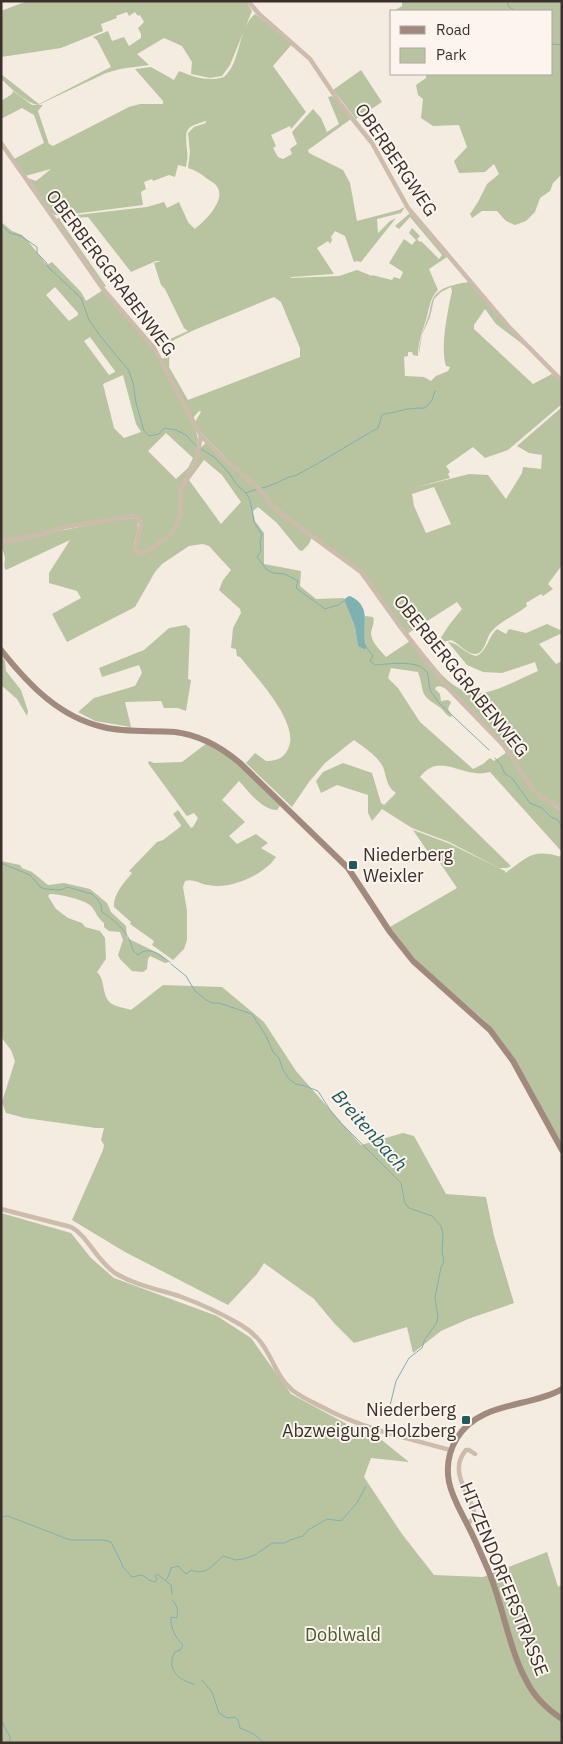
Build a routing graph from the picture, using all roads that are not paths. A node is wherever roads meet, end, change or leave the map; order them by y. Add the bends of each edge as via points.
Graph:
1 (248, 1) edge
2 (1, 143) edge
3 (562, 381) edge
4 (202, 436) junction
5 (1, 542) edge
6 (1, 650) edge
7 (562, 810) edge
8 (562, 1150) edge
9 (1, 1209) edge
10 (562, 1389) edge
11 (451, 1450) junction
12 (475, 1454) dead end
13 (467, 1524) junction
14 (562, 1719) edge

1 - 3 street, OBERBERGWEG via 310,59 372,143 408,208 509,327
2 - 4 street, OBERBERGGRABENWEG via 104,289 154,348
4 - 5 street via 195,465 181,489 176,528 145,552 138,554 135,550 141,524 135,516
4 - 7 street, OBERBERGGRABENWEG via 258,488 276,510 361,572 448,687 504,746 531,787
6 - 8 main road via 34,687 71,716 110,729 193,736 221,748 240,762 348,868 413,961 496,1038 513,1061
9 - 11 street via 71,1227 79,1232 100,1260 122,1277 203,1305 247,1329 265,1346 288,1385 304,1398 373,1430
10 - 11 main road, HITZENDORFERSTRASSE via 477,1418 463,1429
11 - 13 main road, HITZENDORFERSTRASSE via 448,1466 450,1485
12 - 13 street via 469,1450 464,1452 458,1470 474,1511
13 - 14 main road, HITZENDORFERSTRASSE via 496,1589 522,1673 541,1702

